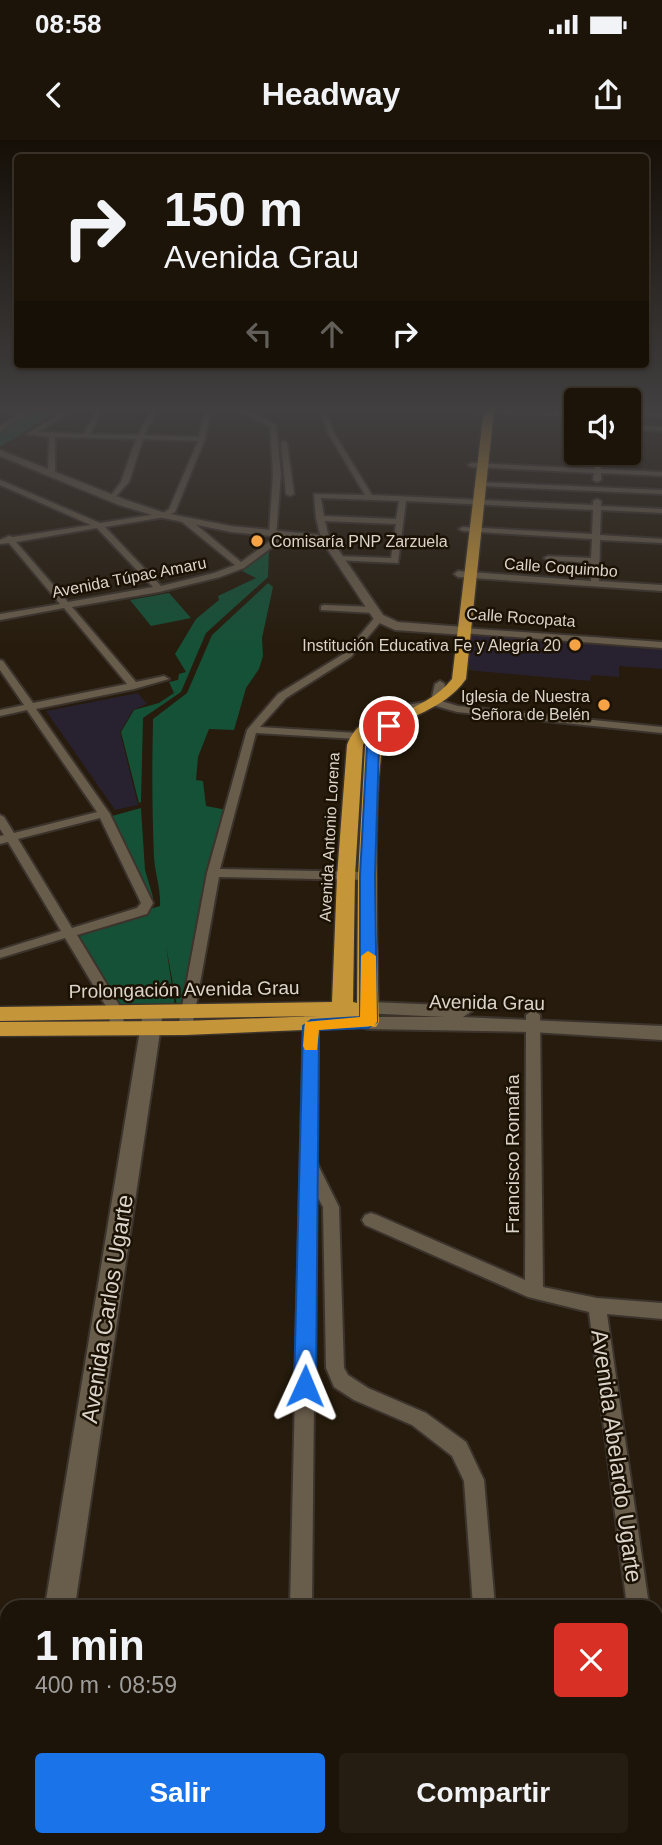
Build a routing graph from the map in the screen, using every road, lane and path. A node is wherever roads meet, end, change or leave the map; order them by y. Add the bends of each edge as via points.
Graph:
1 (14, 489) edge
2 (88, 489) edge
3 (120, 489) edge
4 (181, 489) edge
5 (276, 489) edge
6 (289, 489) edge
7 (365, 489) edge
8 (474, 489) edge
9 (479, 489) edge
10 (587, 489) edge
11 (597, 489) junction
12 (662, 492) edge
13 (276, 493) junction
14 (290, 494) junction
15 (317, 495) junction
16 (370, 497) junction
17 (403, 498) junction
18 (112, 499) junction
19 (473, 501) junction
20 (597, 508) junction
21 (662, 512) edge
22 (164, 515) junction
23 (320, 518) junction
24 (185, 520) junction
25 (400, 522) junction
26 (97, 526) junction
27 (469, 529) junction
28 (0, 534) edge
29 (278, 535) junction
30 (596, 537) junction
31 (325, 538) junction
32 (13, 539) junction
33 (0, 541) edge
34 (662, 541) edge
35 (338, 558) junction
36 (548, 558) dead end
37 (596, 561) junction
38 (241, 566) junction
39 (464, 575) junction
40 (595, 583) junction
41 (662, 588) edge
42 (159, 589) junction
43 (69, 605) junction
44 (324, 608) dead end
45 (376, 614) junction
46 (0, 618) edge
47 (458, 630) junction
48 (662, 645) edge
49 (0, 663) edge
50 (164, 680) dead end
51 (440, 684) junction
52 (134, 686) junction
53 (436, 703) junction
54 (31, 707) junction
55 (404, 708) junction
56 (0, 713) edge
57 (252, 730) junction
58 (662, 730) edge
59 (357, 736) junction
60 (104, 814) junction
61 (0, 818) edge
62 (5, 839) edge
63 (214, 873) junction
64 (346, 876) junction
65 (368, 876) junction
66 (69, 932) junction
67 (0, 954) edge
68 (0, 1014) edge
69 (369, 1015) junction
70 (342, 1016) junction
71 (311, 1018) junction
72 (152, 1020) junction
73 (186, 1020) junction
74 (533, 1020) junction
75 (117, 1021) junction
76 (662, 1022) edge
77 (0, 1029) edge
78 (662, 1033) edge
79 (309, 1164) junction
80 (371, 1220) dead end
81 (534, 1292) junction
82 (597, 1306) junction
83 (662, 1311) edge
84 (61, 1600) edge
85 (301, 1600) edge
86 (484, 1600) edge
87 (637, 1600) edge

1 - 26 street
2 - 18 street
3 - 18 street
4 - 22 street via 172,510
5 - 13 street
6 - 14 street
7 - 16 street
8 - 19 highway
9 - 19 highway
10 - 11 street
11 - 12 street
11 - 20 street
13 - 14 street
13 - 29 street
14 - 15 street
15 - 16 street
15 - 23 street
16 - 17 street
17 - 19 street
17 - 25 street
18 - 22 street
19 - 20 street
19 - 27 highway
20 - 21 street
20 - 30 street
22 - 24 street
22 - 26 street
23 - 25 street
23 - 31 street
24 - 29 street
24 - 38 street
25 - 35 street via 395,561
26 - 32 street
26 - 42 street
27 - 30 street
27 - 39 highway
28 - 32 street
29 - 31 street
29 - 38 street, Avenida Túpac Amaru
30 - 34 street
30 - 37 street
31 - 35 street
32 - 33 street
32 - 43 street
35 - 45 street
36 - 37 street
37 - 40 street
38 - 42 street, Avenida Túpac Amaru
39 - 40 street, Calle Coquimbo
39 - 47 highway
40 - 41 street, Calle Coquimbo
42 - 43 street, Avenida Túpac Amaru
43 - 46 street, Avenida Túpac Amaru
43 - 52 street
44 - 45 street
45 - 47 street, Calle Rocopata via 395,626
45 - 57 street via 348,655 282,696
47 - 48 street, Calle Rocopata
47 - 51 highway
47 - 53 highway via 459,679
49 - 54 street
50 - 52 street
51 - 53 street
51 - 55 highway, Avenida Antonio Lorena
52 - 54 street
53 - 55 street
53 - 58 street
53 - 65 highway via 389,726 373,746
54 - 56 street
54 - 60 street
55 - 59 highway, Avenida Antonio Lorena
57 - 59 street
57 - 63 street
59 - 64 highway, Avenida Antonio Lorena
60 - 62 street
60 - 66 street via 147,903 142,911
61 - 62 street
62 - 66 street
63 - 64 street
63 - 73 street
64 - 65 street
64 - 70 highway, Avenida Antonio Lorena
65 - 69 highway
66 - 67 street
66 - 75 street
68 - 75 highway, Prolongación Avenida Grau
69 - 70 highway, Avenida Grau
69 - 74 street, Avenida Grau
70 - 71 highway, Avenida Grau
71 - 73 highway, Prolongación Avenida Grau
71 - 79 street
72 - 73 highway, Prolongación Avenida Grau
72 - 75 highway, Prolongación Avenida Grau
72 - 84 street, Avenida Carlos Ugarte
74 - 76 street, Avenida Grau
74 - 78 street, Avenida Grau
74 - 81 street, Francisco Romaña
75 - 77 highway, Prolongación Avenida Grau
79 - 85 street
79 - 86 street via 331,1207 335,1368 341,1381 419,1419 459,1449 474,1479
80 - 81 street
81 - 82 street
82 - 83 street
82 - 87 street, Avenida Abelardo Ugarte

